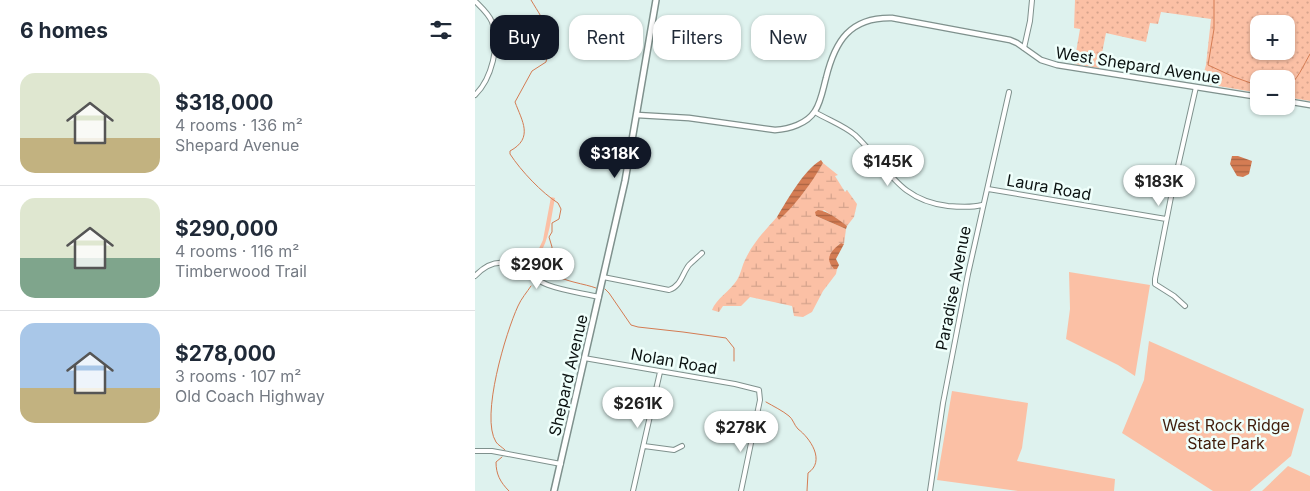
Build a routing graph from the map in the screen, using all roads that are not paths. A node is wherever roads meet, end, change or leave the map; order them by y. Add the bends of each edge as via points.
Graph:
1 (656, 0) edge
2 (1032, 0) edge
3 (475, 1) edge
4 (1024, 48) junction
5 (1196, 87) junction
6 (1009, 92) dead end
7 (475, 95) edge
8 (1250, 96) edge
9 (1295, 102) edge
10 (1310, 105) edge
11 (815, 112) junction
12 (637, 115) junction
13 (988, 189) junction
14 (983, 205) junction
15 (1166, 219) junction
16 (702, 253) dead end
17 (475, 276) edge
18 (603, 278) junction
19 (599, 297) junction
20 (1185, 306) dead end
21 (585, 358) junction
22 (660, 372) junction
23 (644, 446) junction
24 (682, 446) dead end
25 (475, 451) edge
26 (561, 464) junction
27 (554, 491) edge
28 (633, 491) edge
29 (741, 491) edge
30 (930, 491) edge

1 - 12 main road, Shepard Avenue
2 - 4 street
3 - 7 street via 492,22 495,34 491,69 486,82
4 - 5 street, West Shepard Avenue via 1041,60 1057,65
4 - 11 street, West Shepard Avenue via 1003,38 876,18 863,22 835,48
5 - 8 street, West Shepard Avenue
5 - 15 street
6 - 13 street, Paradise Avenue
9 - 10 street
11 - 12 street via 787,129 775,130 689,118
11 - 14 street via 852,132 891,178 916,197 938,204
12 - 18 main road, Shepard Avenue
13 - 14 street, Paradise Avenue
13 - 15 street, Laura Road
14 - 30 street, Paradise Avenue via 943,403
15 - 20 street via 1155,284
16 - 18 street via 691,263 675,288 669,290
17 - 19 street via 494,264 509,264 551,286
18 - 19 main road, Shepard Avenue
19 - 21 main road, Shepard Avenue
21 - 22 street, Nolan Road
21 - 26 main road, Shepard Avenue
22 - 23 street
22 - 29 street, Nolan Road via 759,390 761,400
23 - 24 street via 674,450
23 - 28 street
25 - 26 street via 492,451
26 - 27 main road, Shepard Avenue

